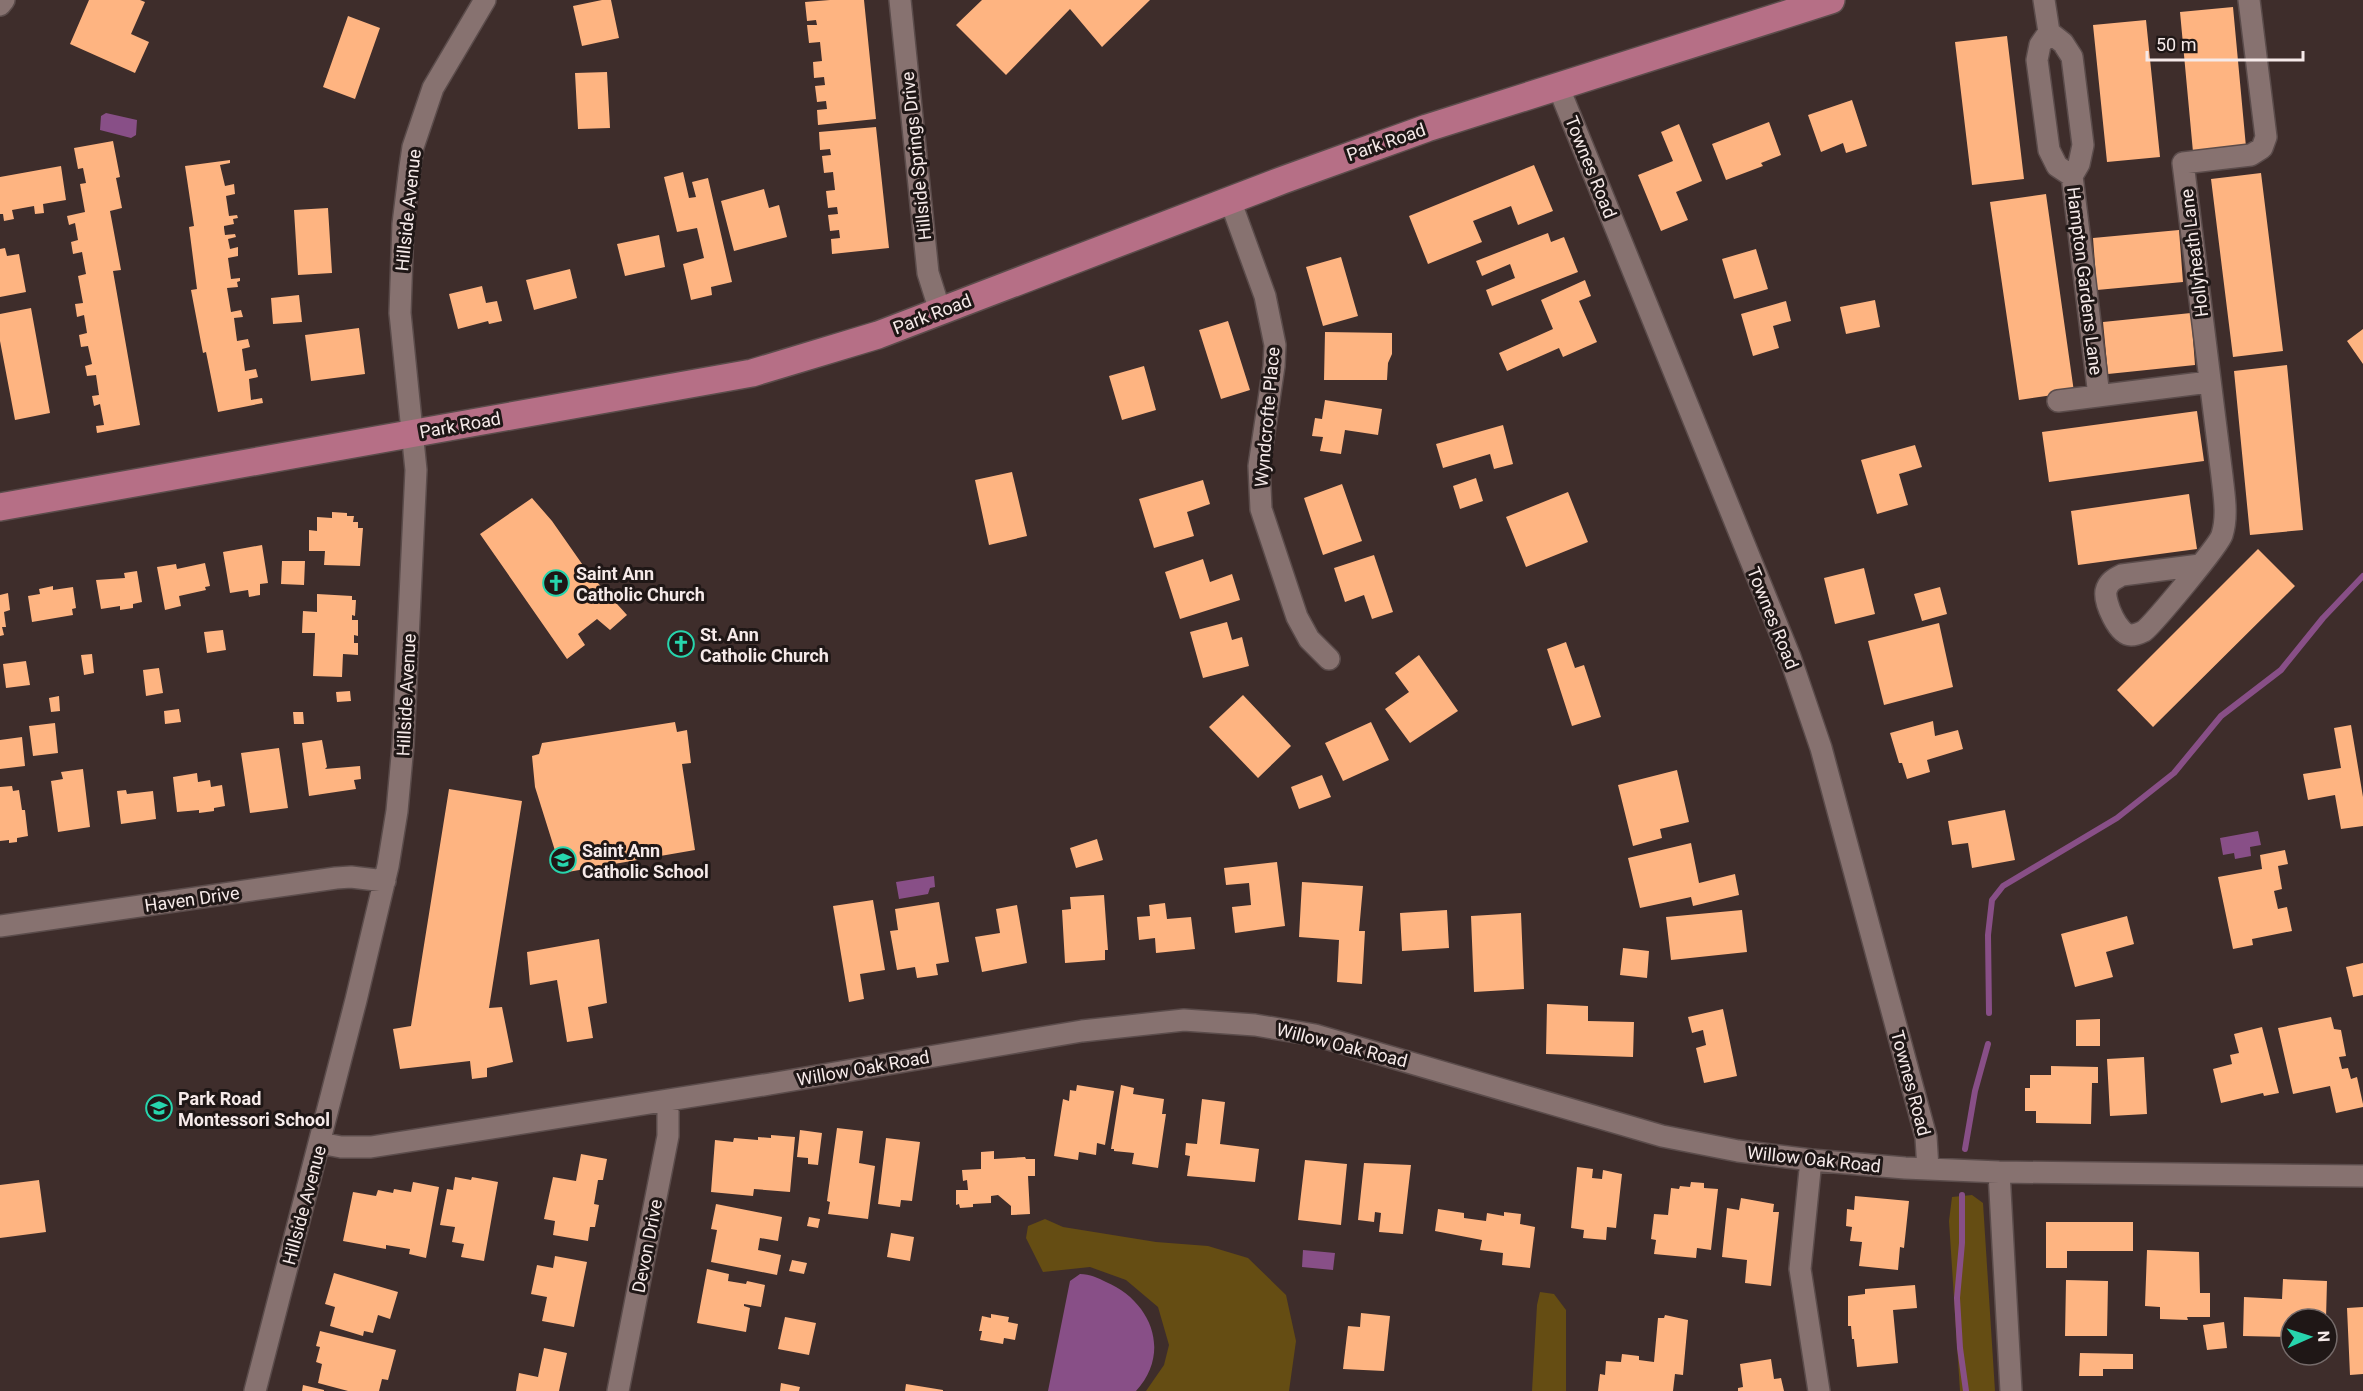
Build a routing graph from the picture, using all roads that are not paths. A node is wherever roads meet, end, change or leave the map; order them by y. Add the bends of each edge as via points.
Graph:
1 (4, 0) edge
2 (485, 0) edge
3 (900, 0) edge
4 (1831, 0) edge
5 (2044, 0) edge
6 (2249, 0) edge
7 (0, 5) edge
8 (2049, 32) junction
9 (1558, 86) junction
10 (2072, 176) junction
11 (1230, 200) junction
12 (940, 311) junction
13 (2209, 382) junction
14 (2099, 396) junction
15 (2058, 401) dead end
16 (413, 433) junction
17 (0, 507) edge
18 (2200, 565) dead end
19 (1329, 659) dead end
20 (385, 881) junction
21 (0, 926) edge
22 (668, 1100) junction
23 (320, 1143) junction
24 (1811, 1160) junction
25 (1928, 1169) junction
26 (1999, 1172) junction
27 (2363, 1176) edge
28 (255, 1391) edge
29 (618, 1391) edge
30 (1819, 1391) edge
31 (2011, 1391) edge

1 - 7 street
2 - 16 street, Hillside Avenue via 433,88 413,147 403,224 400,313
3 - 12 street, Hillside Springs Drive via 926,259 929,282
4 - 9 main road, Park Road
5 - 8 street
6 - 13 street, Hollyheath Lane via 2266,137 2262,148 2251,155 2183,163
8 - 10 street via 2072,57 2084,145
8 - 10 street, Hampton Gardens Lane via 2040,45 2037,60 2049,150 2056,166
9 - 11 main road, Park Road via 1360,151
9 - 25 street, Townes Road via 1790,657 1821,748 1926,1137
10 - 14 street, Hampton Gardens Lane
11 - 12 main road, Park Road
11 - 19 street, Wyndcrofte Place via 1264,296 1275,345 1259,466 1261,509 1297,617 1309,639
12 - 16 main road, Park Road via 878,335 752,373
13 - 14 street, Hampton Gardens Lane
13 - 18 street, Hollyheath Lane via 2225,509 2222,535
14 - 15 street, Hampton Gardens Lane
16 - 17 main road, Park Road
16 - 20 street, Hillside Avenue via 416,470 404,745
20 - 21 street, Haven Drive via 336,878
20 - 23 street, Hillside Avenue
22 - 23 street, Willow Oak Road via 371,1147
22 - 24 street, Willow Oak Road via 1082,1030 1168,1020 1203,1021 1323,1036 1675,1140
22 - 29 street, Devon Drive via 668,1136
23 - 28 street, Hillside Avenue
24 - 25 street, Willow Oak Road
24 - 30 street via 1800,1269
25 - 26 street, Willow Oak Road
26 - 27 street, Willow Oak Road
26 - 31 street

